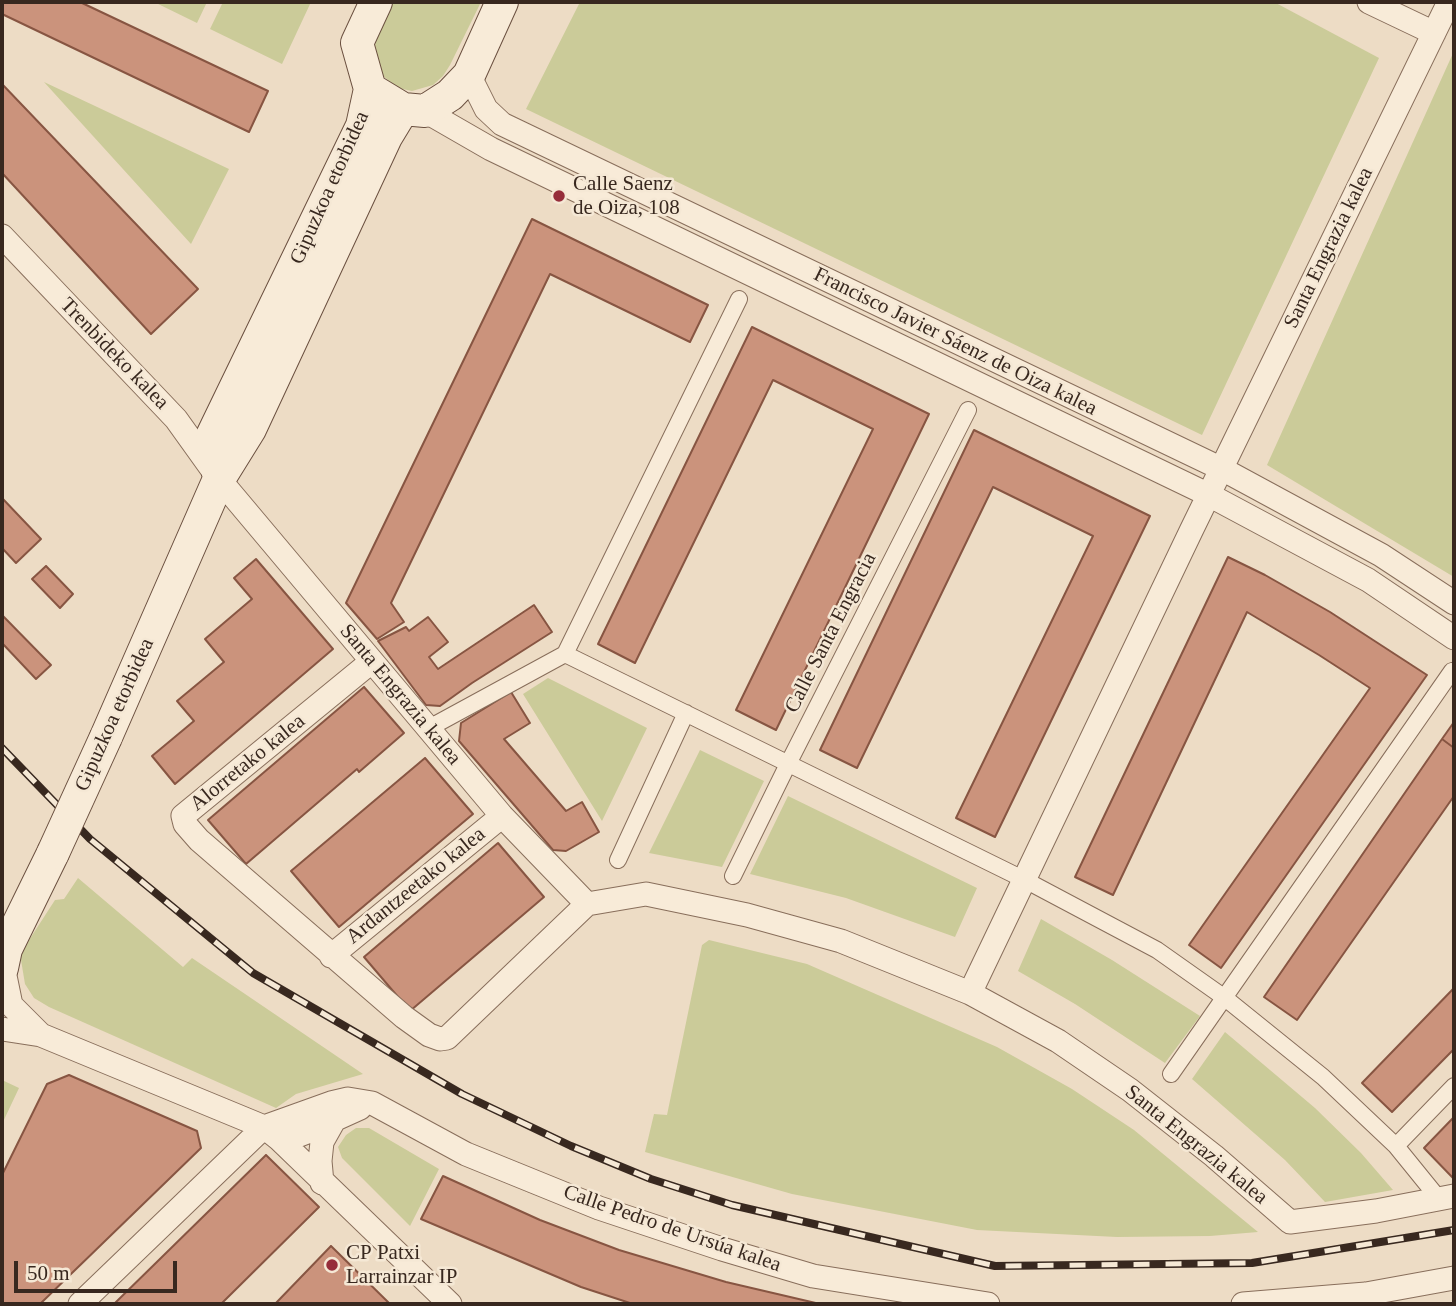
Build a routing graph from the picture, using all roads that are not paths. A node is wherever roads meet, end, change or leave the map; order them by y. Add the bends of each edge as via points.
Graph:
1 (376, 2) edge
2 (502, 2) edge
3 (1369, 2) edge
4 (1449, 2) edge
5 (1434, 33) junction
6 (469, 75) junction
7 (370, 89) junction
8 (414, 110) junction
9 (2, 236) edge
10 (739, 299) dead end
11 (968, 410) dead end
12 (1222, 469) junction
13 (219, 479) junction
14 (1209, 495) junction
15 (1454, 603) edge
16 (1454, 638) edge
17 (565, 654) junction
18 (372, 662) junction
19 (1452, 671) dead end
20 (686, 713) junction
21 (429, 729) junction
22 (788, 764) junction
23 (502, 816) junction
24 (618, 860) dead end
25 (733, 876) dead end
26 (1025, 880) junction
27 (266, 898) joint
28 (587, 904) junction
29 (331, 956) junction
30 (3, 959) edge
31 (970, 993) junction
32 (1224, 998) junction
33 (2, 1029) edge
34 (41, 1035) junction
35 (1171, 1074) dead end
36 (1454, 1086) edge
37 (372, 1103) junction
38 (336, 1117) junction
39 (271, 1133) junction
40 (1396, 1146) junction
41 (322, 1183) junction
42 (1447, 1197) edge
43 (1454, 1278) edge
44 (916, 1298) edge
45 (1371, 1299) edge
46 (80, 1304) edge
47 (450, 1304) edge
48 (988, 1304) edge
49 (1243, 1304) edge

1 - 7 main road via 357,43
2 - 6 main road
3 - 5 street
4 - 5 street, Santa Engrazia kalea
5 - 12 street, Santa Engrazia kalea
6 - 8 main road via 450,95
6 - 12 street, Francisco Javier Sáenz de Oiza kalea via 486,109 502,124
7 - 8 main road
7 - 13 main road, Gipuzkoa etorbidea via 362,126 212,436
8 - 13 main road, Gipuzkoa etorbidea via 386,137 250,429
8 - 14 street, Francisco Javier Sáenz de Oiza kalea
9 - 13 street, Trenbideko kalea via 176,419
10 - 17 street
11 - 22 street, Calle Santa Engracia
12 - 14 street, Santa Engrazia kalea
12 - 15 street, Francisco Javier Sáenz de Oiza kalea via 1381,555
13 - 18 street, Santa Engrazia kalea
13 - 30 main road, Gipuzkoa etorbidea, bridge
14 - 16 street, Francisco Javier Sáenz de Oiza kalea via 1368,580
14 - 26 street
17 - 20 street, Santa Engrazia kalea
17 - 21 street
18 - 21 street, Santa Engrazia kalea
18 - 27 street, Alorretako kalea via 183,816 199,840
19 - 32 street
20 - 22 street, Santa Engrazia kalea
20 - 24 street
21 - 23 street, Santa Engrazia kalea
22 - 25 street, Calle Santa Engracia
22 - 26 street, Santa Engrazia kalea
23 - 28 street, Santa Engrazia kalea
23 - 29 street, Ardantzeetako kalea
26 - 31 street
26 - 32 street, Santa Engrazia kalea via 1157,950
27 - 29 street, Ardantzeetako kalea
28 - 29 street, Ardantzeetako kalea via 447,1038 429,1035
28 - 31 street, Santa Engrazia kalea via 646,894 747,915 841,942
30 - 34 street via 11,1005
31 - 42 street, Santa Engrazia kalea via 1058,1041 1130,1090 1290,1222 1376,1212
32 - 35 street
32 - 40 street, Santa Engrazia kalea via 1323,1077
33 - 34 street
34 - 39 street
36 - 40 street
37 - 38 street
37 - 39 street, Calle Pedro de Ursúa kalea via 348,1099 331,1103
37 - 44 street, Calle Pedro de Ursúa kalea via 466,1154 599,1208 813,1276
38 - 39 street via 289,1139
38 - 41 street via 322,1142
39 - 41 street
39 - 46 street
40 - 42 street, Santa Engrazia kalea
41 - 47 street
43 - 45 street
44 - 48 street, Calle Pedro de Ursúa kalea
45 - 49 street

